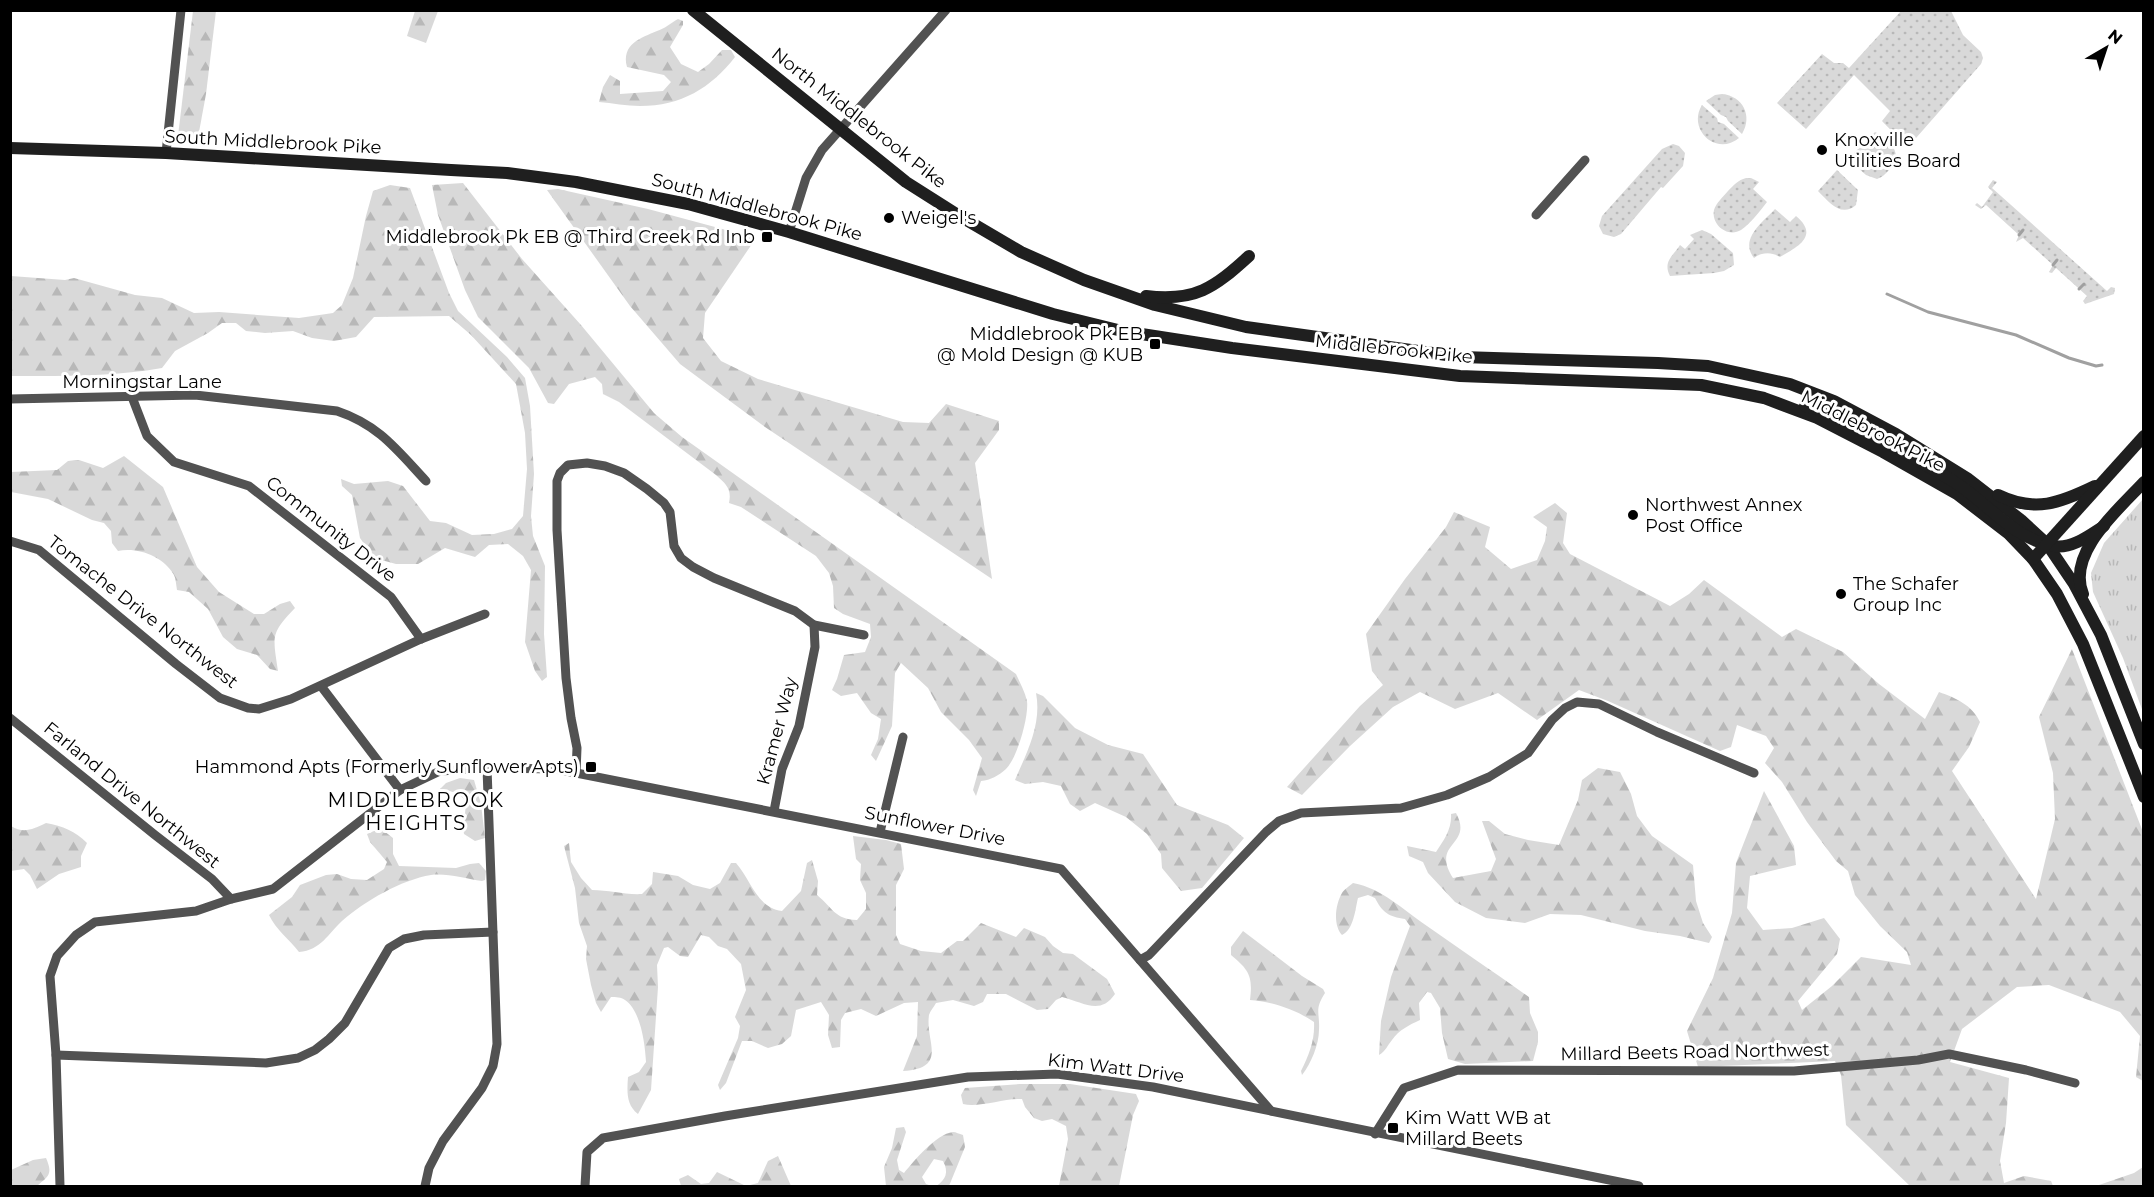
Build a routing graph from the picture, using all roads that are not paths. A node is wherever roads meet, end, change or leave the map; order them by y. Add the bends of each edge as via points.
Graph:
1 (181, 10) edge
2 (693, 10) edge
3 (946, 10) edge
4 (840, 128) junction
5 (10, 148) edge
6 (166, 153) junction
7 (1585, 160) dead end
8 (1536, 215) dead end
9 (789, 232) junction
10 (1249, 256) dead end
11 (1119, 292) junction
12 (1246, 327) joint
13 (1232, 348) joint
14 (132, 397) junction
15 (1764, 398) junction
16 (10, 399) edge
17 (2144, 436) edge
18 (426, 481) dead end
19 (2144, 482) edge
20 (1974, 483) junction
21 (2101, 483) junction
22 (2104, 526) junction
23 (10, 541) edge
24 (2047, 544) junction
25 (2033, 559) junction
26 (485, 614) dead end
27 (814, 625) junction
28 (864, 635) dead end
29 (2101, 635) junction
30 (421, 639) junction
31 (321, 686) junction
32 (10, 718) edge
33 (903, 737) dead end
34 (2144, 744) edge
35 (487, 768) junction
36 (576, 773) junction
37 (1754, 773) dead end
38 (400, 790) junction
39 (2144, 797) edge
40 (774, 811) junction
41 (880, 832) junction
42 (231, 899) junction
43 (494, 932) junction
44 (1140, 960) junction
45 (56, 1055) junction
46 (2075, 1083) dead end
47 (1271, 1111) junction
48 (1375, 1134) junction
49 (60, 1186) edge
50 (425, 1186) edge
51 (585, 1186) edge
52 (1640, 1186) edge

1 - 6 street
2 - 4 main road, North Middlebrook Pike
3 - 4 street
4 - 9 street via 812,165
4 - 11 main road, North Middlebrook Pike via 906,182 958,215 1021,252
5 - 6 main road, South Middlebrook Pike
6 - 9 main road, South Middlebrook Pike via 545,177 688,204
7 - 8 street
9 - 13 main road, South Middlebrook Pike via 1056,314 1122,331
10 - 11 main road via 1221,281 1186,296 1163,298
11 - 12 main road, North Middlebrook Pike
12 - 20 main road, Middlebrook Pike via 1461,357 1703,366 1790,384 1834,401 1896,434
13 - 15 main road, Middlebrook Pike via 1460,376 1706,386
14 - 16 street, Morningstar Lane
14 - 18 street, Morningstar Lane via 195,395 337,411 355,417 383,435
14 - 30 street, Community Drive via 147,436 174,462 249,486 391,597
15 - 24 main road via 1821,410 1864,430 1959,484 2033,541
15 - 25 main road, Middlebrook Pike via 1817,418 1957,494 2009,534
17 - 21 main road
19 - 22 main road
20 - 21 main road via 2014,503 2034,505 2069,499
20 - 24 main road, Middlebrook Pike
21 - 24 main road
22 - 24 main road via 2082,541 2056,547
22 - 29 main road via 2081,563 2081,589
23 - 31 street, Tomache Drive Northwest via 39,550 220,698 259,709
24 - 25 main road
24 - 29 main road, Middlebrook Pike
25 - 39 main road, Middlebrook Pike via 2083,644
26 - 30 street, Tomache Drive Northwest
27 - 28 street
27 - 36 street via 795,611 714,578 681,558 674,546 670,512 664,503 624,473 587,463 568,465 556,482 557,530 566,678 578,748
27 - 40 street, Kramer Way via 815,647 799,726 782,769
29 - 34 main road, Middlebrook Pike
30 - 31 street, Tomache Drive Northwest
31 - 38 street
32 - 42 street, Farland Drive Northwest via 212,879
33 - 41 street
35 - 36 street, Sunflower Drive
35 - 38 street, Sunflower Drive via 440,771
35 - 43 street
36 - 40 street, Sunflower Drive
37 - 44 street via 1599,704 1577,702 1552,720 1528,753 1489,777 1447,795 1401,808 1301,813 1279,821
38 - 42 street, Sunflower Drive via 273,889
40 - 41 street, Sunflower Drive
41 - 44 street, Sunflower Drive via 1061,869
42 - 45 street, Sunflower Drive via 196,911 95,922 76,935 57,956 50,976
43 - 45 street via 424,934 389,948 345,1023 315,1050 298,1058 266,1063
43 - 50 street via 494,1066 483,1088 443,1141
44 - 47 street, Sunflower Drive
45 - 49 street, Sunflower Drive
46 - 48 street, Millard Beets Road Northwest via 1949,1054 1794,1071 1458,1070 1404,1088
47 - 48 street, Kim Watt Drive
47 - 51 street, Kim Watt Drive via 1153,1087 1057,1074 968,1077 603,1138 587,1152
48 - 52 street, Kim Watt Drive

